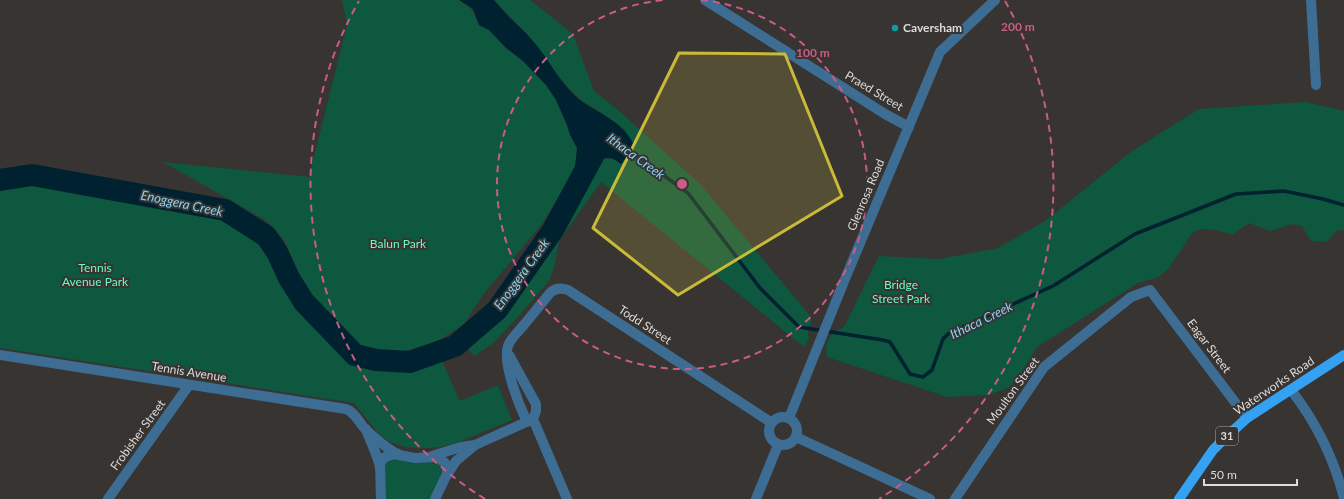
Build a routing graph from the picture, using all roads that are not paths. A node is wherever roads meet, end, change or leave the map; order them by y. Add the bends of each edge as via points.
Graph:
1 (704, 0) edge
2 (995, 0) edge
3 (1310, 0) edge
4 (1316, 85) dead end
5 (909, 127) junction
6 (1150, 290) joint
7 (507, 351) junction
8 (0, 355) edge
9 (1344, 355) edge
10 (190, 385) junction
11 (1291, 390) junction
12 (789, 418) junction
13 (1247, 418) junction
14 (530, 421) junction
15 (772, 423) junction
16 (366, 429) junction
17 (796, 437) junction
18 (475, 445) junction
19 (778, 445) junction
20 (400, 455) junction
21 (427, 458) junction
22 (380, 469) junction
23 (447, 476) junction
24 (1344, 498) edge
25 (108, 499) edge
26 (381, 499) edge
27 (435, 499) edge
28 (567, 499) edge
29 (756, 499) edge
30 (930, 499) edge
31 (955, 499) edge
32 (1179, 499) edge

1 - 5 street, Praed Street
2 - 5 street, Glenrosa Road via 940,52
3 - 4 street
5 - 12 street, Glenrosa Road
6 - 13 street, Eagar Street
6 - 31 street, Moulton Street via 1131,297 1044,367
7 - 14 street via 510,376 519,405
7 - 14 street via 536,404 536,411
7 - 15 street, Todd Street via 513,337 551,292 556,289 568,290
8 - 10 street, Tennis Avenue
9 - 11 main road, Waterworks Road / 31
10 - 16 street, Tennis Avenue via 346,409 354,414
10 - 25 street, Frobisher Street
11 - 13 main road, Waterworks Road / 31
11 - 24 street via 1305,408 1325,444 1339,477
12 - 15 street via 779,418
12 - 17 street via 796,426
13 - 32 main road, Waterworks Road / 31 via 1213,450
14 - 18 street
14 - 28 street
15 - 19 street via 770,436
16 - 20 street, Tennis Avenue via 384,446
16 - 22 street, Tennis Avenue
17 - 19 street via 789,445
17 - 30 street
18 - 21 street
18 - 23 street via 456,461
19 - 29 street
20 - 21 street
20 - 22 street via 391,454 384,458 380,463
21 - 23 street via 443,461 447,468
22 - 26 street, Tennis Avenue
23 - 27 street

